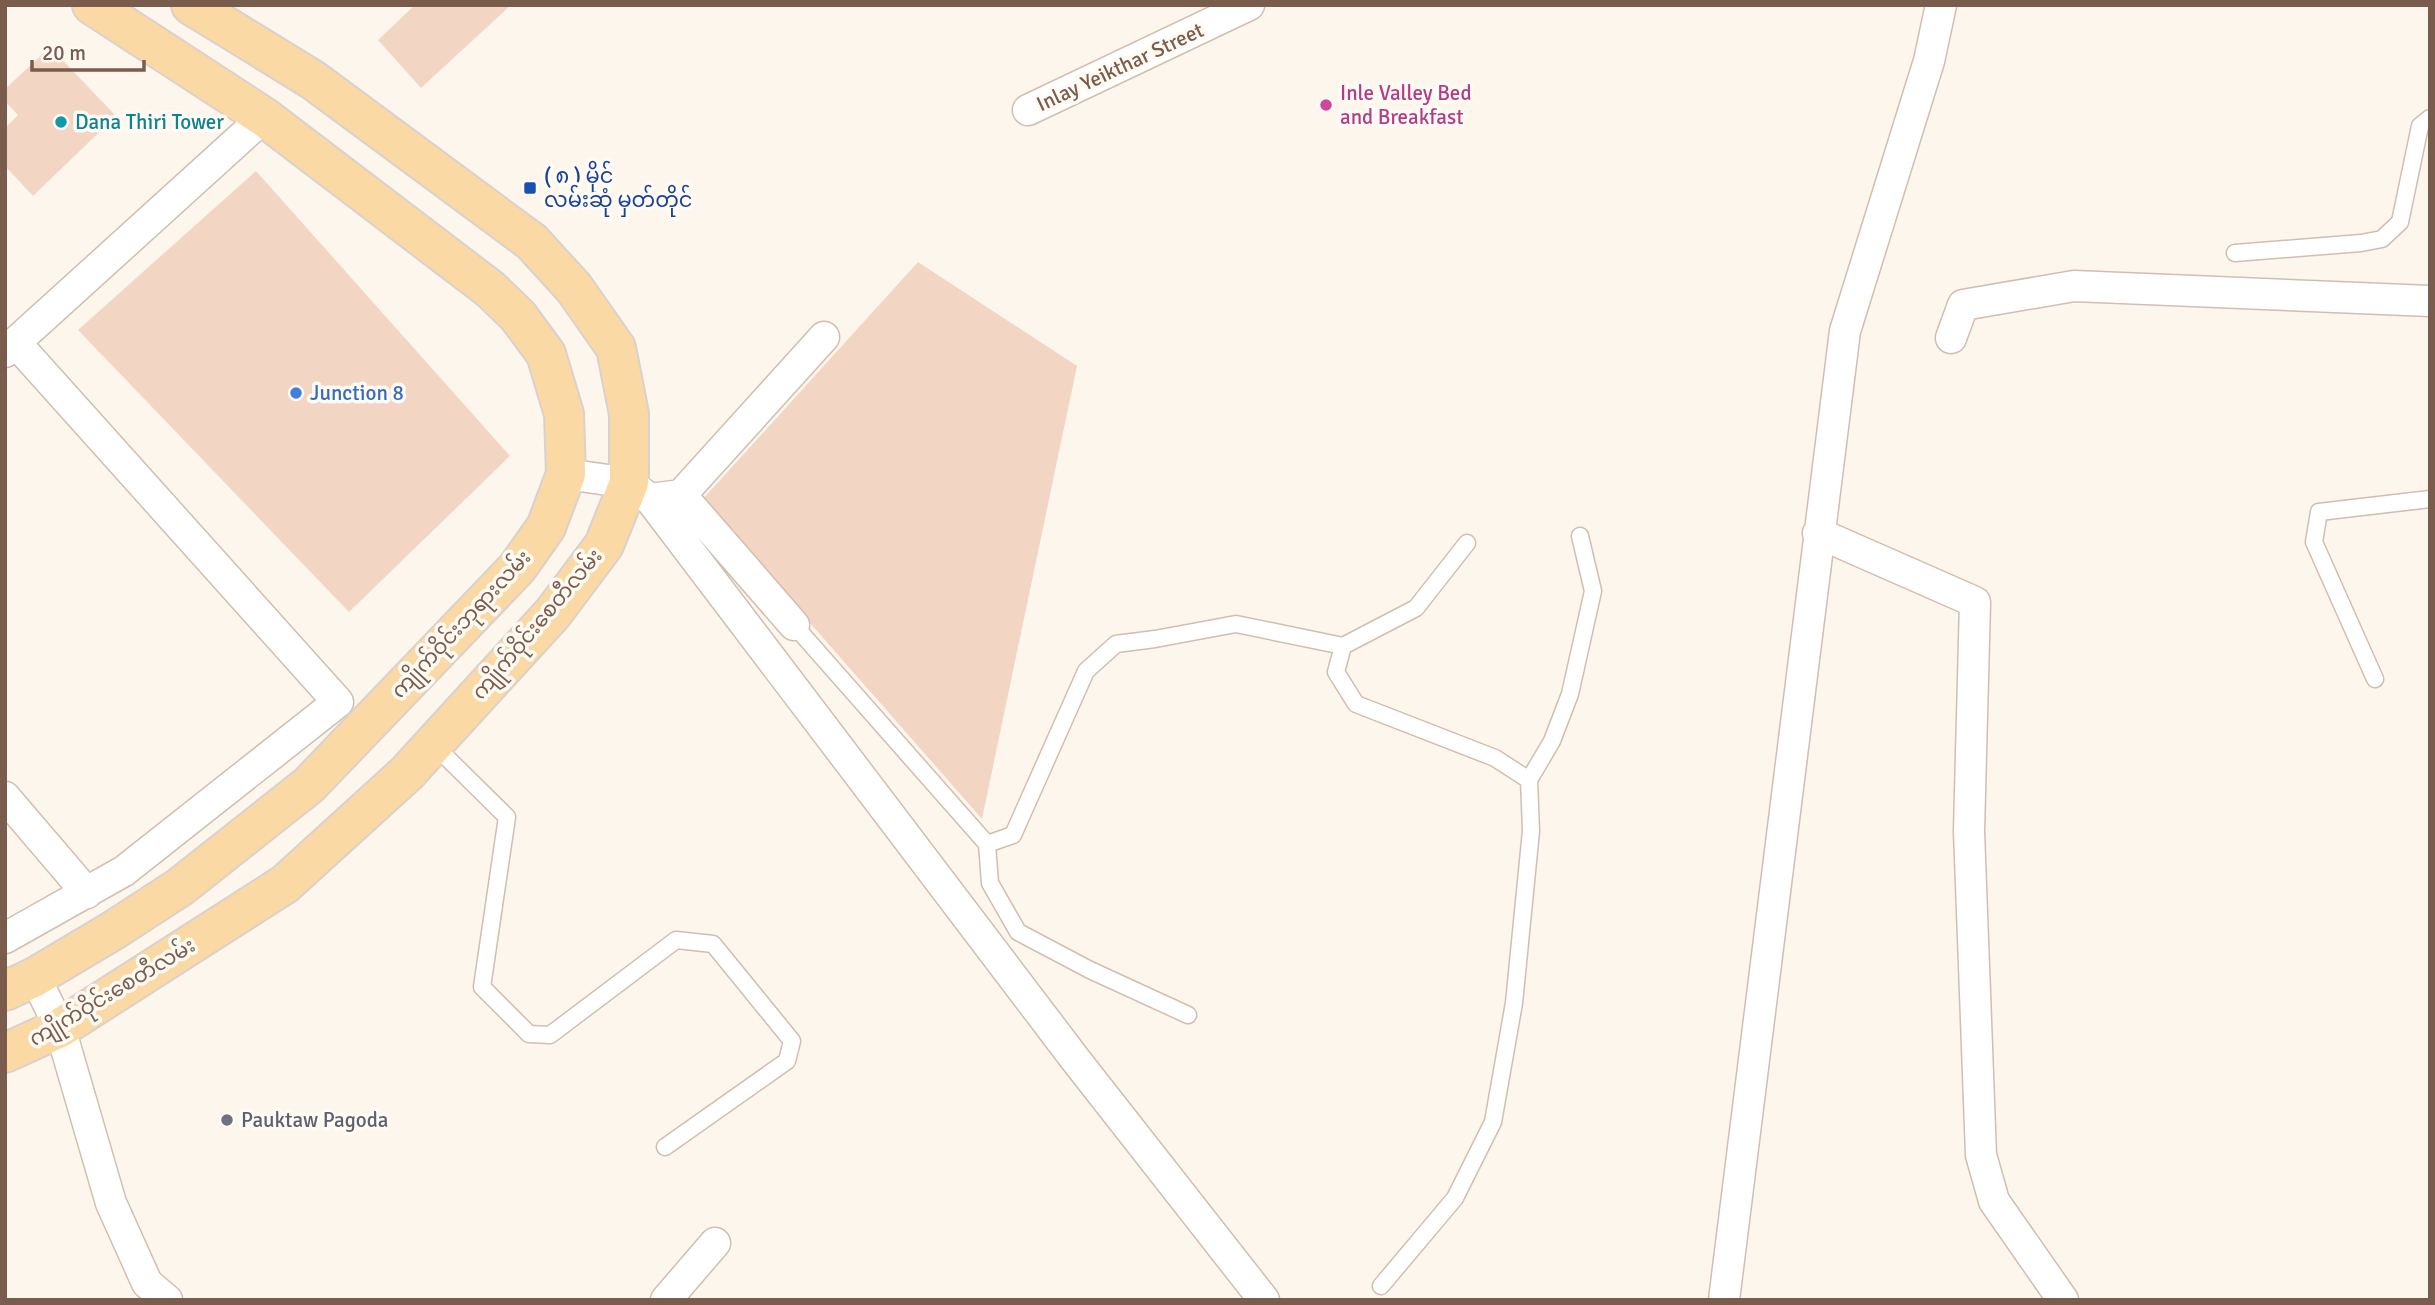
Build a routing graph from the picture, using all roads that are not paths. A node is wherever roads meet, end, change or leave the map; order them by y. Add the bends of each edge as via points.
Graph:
1 (92, 5) edge
2 (191, 5) edge
3 (1250, 5) edge
4 (1941, 5) edge
5 (1028, 110) dead end
6 (264, 117) junction
7 (2430, 118) edge
8 (2235, 253) dead end
9 (2430, 301) edge
10 (824, 337) dead end
11 (1951, 338) dead end
12 (11, 348) edge
13 (566, 474) junction
14 (640, 491) junction
15 (681, 495) junction
16 (2430, 499) edge
17 (1818, 533) junction
18 (1580, 536) dead end
19 (1467, 543) dead end
20 (794, 625) joint
21 (1343, 646) junction
22 (2375, 679) dead end
23 (435, 745) junction
24 (1528, 780) junction
25 (5, 797) edge
26 (987, 844) junction
27 (88, 893) junction
28 (5, 938) edge
29 (20, 984) edge
30 (1188, 1015) dead end
31 (60, 1028) junction
32 (5, 1053) edge
33 (664, 1147) dead end
34 (715, 1243) dead end
35 (1381, 1286) dead end
36 (167, 1300) edge
37 (666, 1300) edge
38 (1264, 1300) edge
39 (1724, 1300) edge
40 (2063, 1300) edge

1 - 6 main road, ကျိုက်ဝိုင်းဘုရားလမ်း
2 - 14 main road, ကျိုက်ဝိုင်းစေတီလမ်း via 313,80 532,242 574,288 617,348
3 - 5 street, Inlay Yeikthar Street
4 - 17 street via 1929,61 1844,331
6 - 12 street
6 - 13 main road, ကျိုက်ဝိုင်းဘုရားလမ်း via 490,289 518,316 550,366 564,414
7 - 8 lane via 2420,126 2400,222 2382,239
9 - 11 street via 2074,286 1963,304
10 - 15 street
12 - 27 street via 338,702 124,871
13 - 14 street
13 - 29 main road, ကျိုက်ဝိုင်းဘုရားလမ်း via 547,527 517,568 309,785 180,887
14 - 15 street
14 - 23 main road, ကျိုက်ဝိုင်းစေတီလမ်း via 553,613
14 - 38 street
15 - 20 street
16 - 22 lane via 2319,512 2314,542
17 - 39 street
17 - 40 street via 1975,602 1969,831 1981,1155 1994,1201
18 - 24 lane via 1593,591 1570,694 1552,741
19 - 21 lane via 1416,608
20 - 26 lane
21 - 24 lane via 1335,672 1356,704 1495,758
21 - 26 lane via 1236,624 1116,644 1086,671 1013,835
23 - 31 main road, ကျိုက်ဝိုင်းစေတီလမ်း via 285,884
23 - 33 lane via 507,817 482,987 529,1034 550,1035 676,940 713,944 792,1041 787,1061
24 - 35 lane via 1531,831 1514,1003 1493,1122 1455,1198
25 - 27 street
26 - 30 lane via 990,883 1018,932
27 - 28 street
29 - 31 street
31 - 32 main road, ကျိုက်ဝိုင်းစေတီလမ်း
31 - 36 street via 111,1203 147,1283
34 - 37 street

